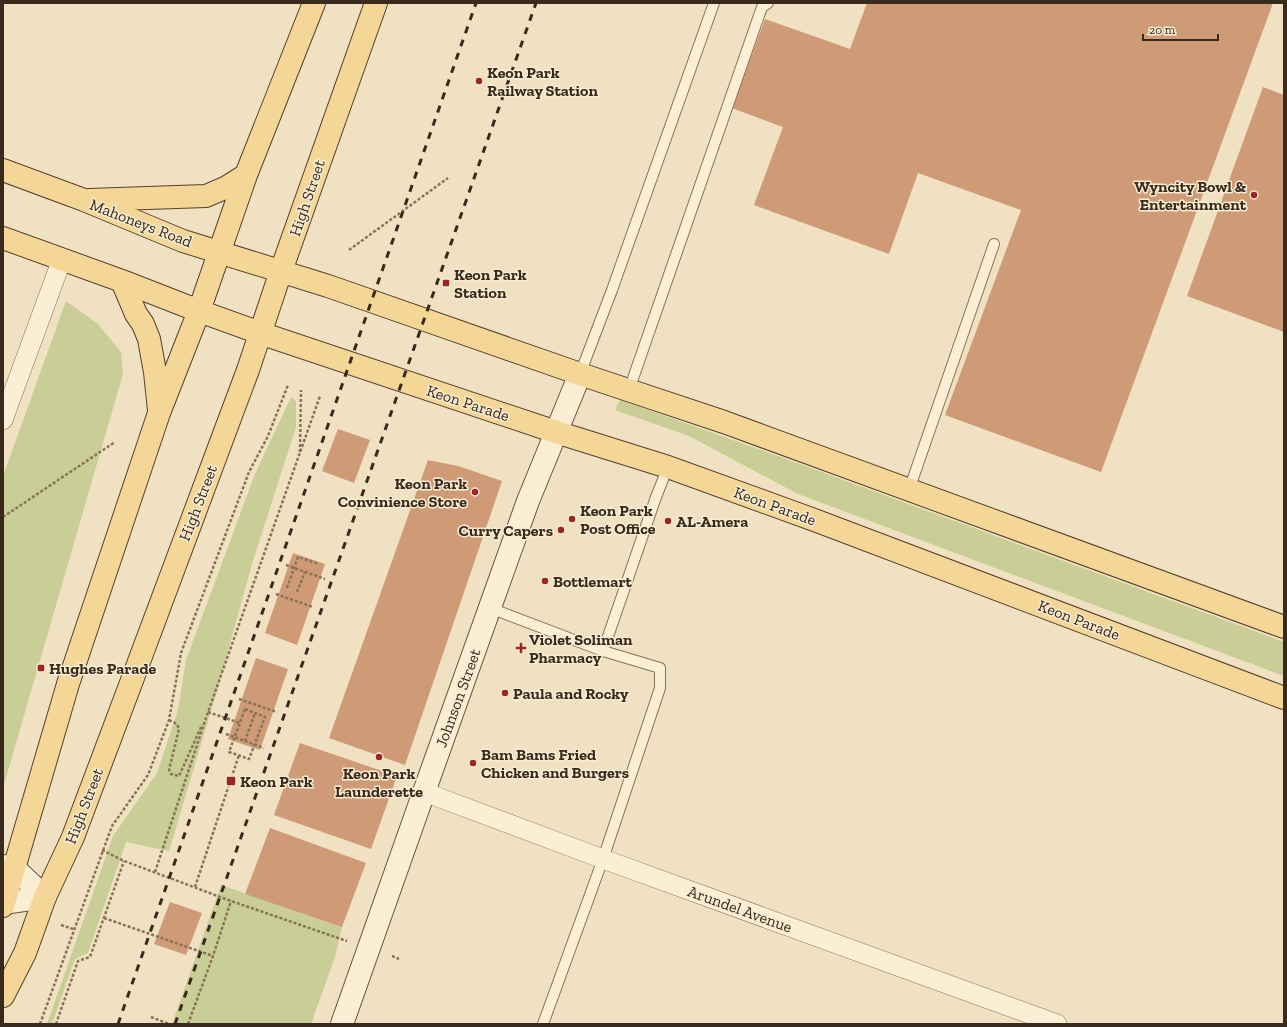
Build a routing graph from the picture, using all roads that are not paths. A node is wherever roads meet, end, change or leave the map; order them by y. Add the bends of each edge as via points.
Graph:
1 (314, 3) edge
2 (376, 3) edge
3 (714, 3) edge
4 (768, 3) edge
5 (3, 170) edge
6 (246, 175) junction
7 (84, 200) junction
8 (3, 238) edge
9 (994, 244) dead end
10 (219, 251) junction
11 (62, 259) junction
12 (281, 271) junction
13 (122, 281) junction
14 (199, 311) junction
15 (260, 333) junction
16 (580, 374) junction
17 (629, 390) junction
18 (159, 413) junction
19 (3, 420) edge
20 (556, 432) junction
21 (668, 467) junction
22 (909, 490) junction
23 (490, 608) junction
24 (1284, 627) edge
25 (603, 651) junction
26 (1284, 698) edge
27 (424, 792) junction
28 (603, 859) junction
29 (9, 868) edge
30 (45, 897) junction
31 (3, 904) edge
32 (3, 996) edge
33 (342, 1024) edge
34 (543, 1024) edge
35 (1056, 1024) edge

1 - 6 main road
2 - 12 main road, High Street
3 - 16 lane
4 - 17 lane via 762,7
5 - 7 main road, Mahoneys Road
6 - 7 main road via 206,196
6 - 10 main road
7 - 10 main road, Mahoneys Road via 184,241
8 - 11 main road
9 - 22 lane
10 - 12 main road, Mahoneys Road
10 - 14 main road
11 - 13 main road
11 - 19 street
12 - 15 main road, High Street
12 - 16 main road
13 - 14 main road
13 - 18 main road via 149,339
14 - 15 main road
14 - 18 main road
15 - 20 main road, Keon Parade
15 - 30 main road, High Street via 73,838
16 - 17 main road
16 - 20 street, Johnson Street
17 - 22 main road
18 - 29 main road
20 - 21 main road, Keon Parade
20 - 23 street, Johnson Street
21 - 25 lane
21 - 26 main road, Keon Parade
22 - 24 main road
23 - 25 lane
23 - 27 street, Johnson Street
25 - 28 lane via 660,668 660,688
27 - 28 street, Arundel Avenue
27 - 33 street, Johnson Street
28 - 34 lane
28 - 35 street, Arundel Avenue
29 - 30 street
29 - 31 main road
30 - 31 street
30 - 32 main road, High Street via 25,953

